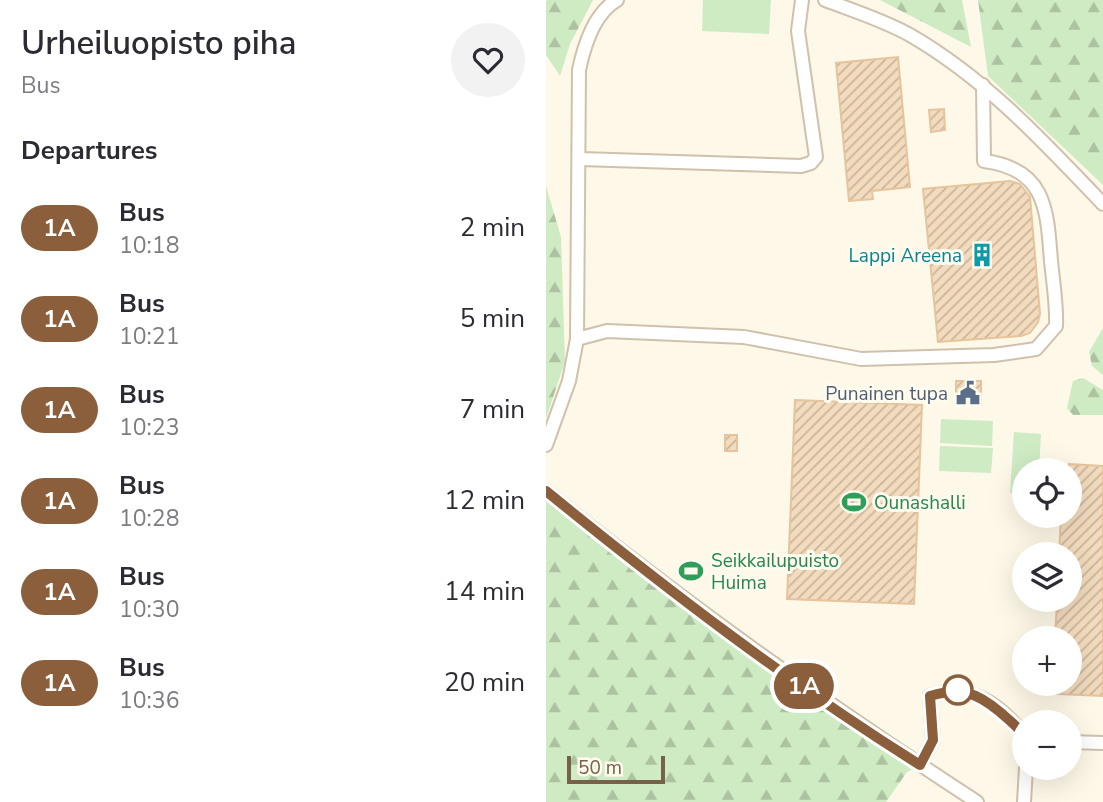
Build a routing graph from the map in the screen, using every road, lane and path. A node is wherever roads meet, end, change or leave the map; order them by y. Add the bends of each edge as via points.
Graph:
1 (617, 0) edge
2 (802, 0) edge
3 (825, 0) edge
4 (983, 85) junction
5 (580, 159) junction
6 (1103, 204) edge
7 (577, 339) junction
8 (546, 445) edge
9 (546, 491) edge
10 (1012, 724) edge
11 (1082, 742) edge
12 (1103, 743) edge
13 (920, 765) junction
14 (1025, 780) edge
15 (978, 802) edge
16 (1024, 802) edge

1 - 5 street via 585,44 579,71
2 - 5 street via 798,31 816,157 811,163
3 - 4 street via 909,35
4 - 6 street
4 - 7 street via 984,161 1001,163 1028,179 1047,212 1056,326 1036,349 994,355 861,359 744,337 607,331
5 - 7 street
7 - 8 street via 569,381
9 - 13 street via 667,587
10 - 13 street via 972,692 953,690 930,696 933,740
11 - 12 street
13 - 15 street
14 - 16 street

